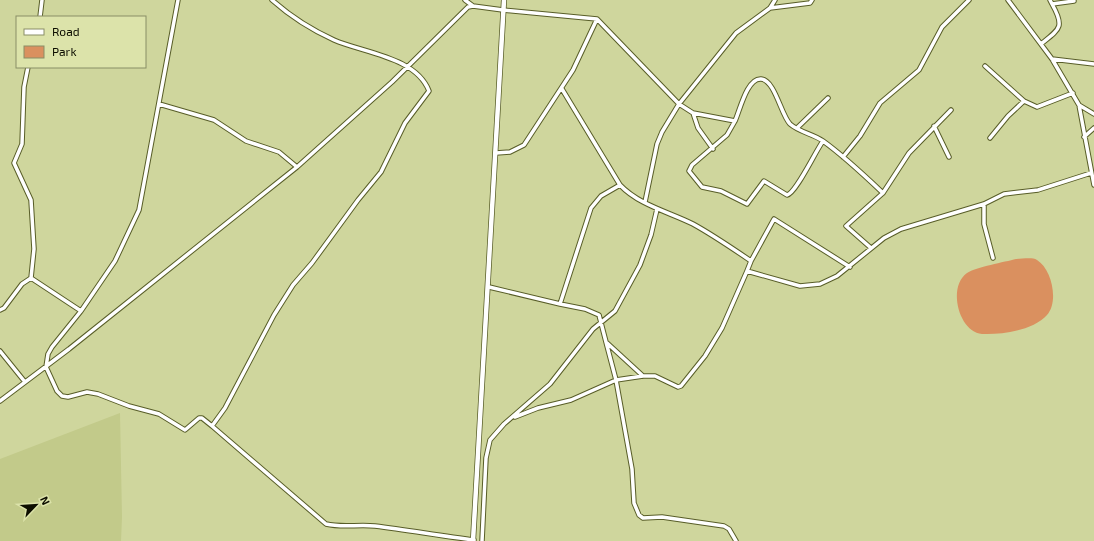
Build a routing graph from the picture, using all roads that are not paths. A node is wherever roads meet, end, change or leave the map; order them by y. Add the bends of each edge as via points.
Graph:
1 (42, 0) edge
2 (178, 0) edge
3 (272, 0) edge
4 (465, 0) edge
5 (504, 0) edge
6 (775, 0) edge
7 (812, 0) edge
8 (969, 0) edge
9 (1008, 0) edge
10 (1051, 2) edge
11 (1074, 2) dead end
12 (473, 6) junction
13 (770, 8) junction
14 (504, 10) junction
15 (40, 16) edge
16 (597, 18) junction
17 (1041, 44) junction
18 (1052, 59) junction
19 (1094, 64) edge
20 (407, 66) junction
21 (985, 66) dead end
22 (28, 68) edge
23 (562, 89) junction
24 (1073, 93) junction
25 (828, 98) dead end
26 (1024, 101) junction
27 (159, 104) junction
28 (679, 104) junction
29 (1079, 105) junction
30 (952, 110) dead end
31 (693, 113) junction
32 (1094, 114) edge
33 (735, 121) junction
34 (934, 126) junction
35 (797, 128) junction
36 (1094, 128) edge
37 (1084, 137) junction
38 (990, 138) dead end
39 (823, 141) junction
40 (713, 148) junction
41 (496, 153) junction
42 (949, 156) dead end
43 (843, 157) junction
44 (297, 167) junction
45 (1091, 173) junction
46 (620, 185) junction
47 (1094, 185) edge
48 (884, 192) junction
49 (645, 202) junction
50 (984, 204) junction
51 (657, 209) junction
52 (871, 248) junction
53 (993, 258) dead end
54 (751, 261) junction
55 (850, 267) junction
56 (747, 271) junction
57 (31, 278) junction
58 (489, 287) junction
59 (560, 304) junction
60 (0, 310) edge
61 (81, 311) junction
62 (602, 322) junction
63 (606, 342) junction
64 (0, 351) edge
65 (46, 367) junction
66 (643, 376) junction
67 (616, 380) junction
68 (25, 382) junction
69 (0, 401) edge
70 (514, 417) junction
71 (212, 426) junction
72 (473, 540) edge
73 (482, 541) edge
74 (736, 541) edge

1 - 15 street
2 - 27 street
3 - 20 street via 334,40
4 - 12 street
5 - 14 main road
6 - 13 street
7 - 13 street via 810,3
8 - 43 street via 942,28 919,70 880,102 860,136
9 - 17 street
10 - 11 street
10 - 17 street via 1056,12 1058,31
12 - 14 street
12 - 20 street via 462,11
13 - 28 street via 736,33
14 - 16 street
14 - 41 main road
16 - 23 street
16 - 28 street
17 - 18 street
18 - 19 street
18 - 24 street
20 - 44 street via 354,118
20 - 71 street via 419,74 429,91 427,95 405,123 382,172 293,285 274,315 225,408
21 - 26 street
22 - 57 street via 24,87 22,144 14,163 31,200 34,249
23 - 41 street via 524,145 510,152
23 - 46 street
24 - 26 street via 1042,106 1033,106
24 - 29 street
25 - 35 street
26 - 38 street
27 - 44 street via 209,118 246,141 279,152
27 - 61 street via 139,210 115,261
28 - 31 street
28 - 49 street via 657,144
29 - 32 street
29 - 37 street
30 - 34 street
31 - 33 street
31 - 40 street via 698,128
33 - 35 street via 748,87 752,82 762,79 770,85 787,121
33 - 40 street via 729,132
34 - 42 street
34 - 48 street via 903,160
35 - 39 street
36 - 37 street
37 - 45 street
39 - 40 street via 794,191 787,195 764,181 747,204 721,191 702,187 691,174 690,168
39 - 43 street
41 - 58 main road
43 - 48 street
44 - 65 street
45 - 47 street
45 - 50 street via 1038,190 1004,194
46 - 49 street via 632,196
46 - 59 street via 600,196 591,208
48 - 52 street via 846,226
49 - 51 street
50 - 52 street via 901,229 889,234
50 - 53 street via 984,224
51 - 54 street via 694,225
51 - 62 street via 640,265 615,311
52 - 55 street
54 - 55 street via 774,219
54 - 56 street
55 - 56 street via 832,279 809,286 800,286
56 - 66 street via 722,328 706,356 681,386 678,387 661,378
57 - 60 street via 22,284
57 - 61 street
58 - 59 street
58 - 72 main road
59 - 62 street via 593,311
61 - 65 street via 52,347
62 - 63 street
62 - 70 street via 593,329 550,384
63 - 66 street
63 - 67 street
64 - 68 street
65 - 68 street
65 - 71 street via 62,396 87,392 98,394 160,414 185,430 199,418
66 - 67 street
67 - 70 street via 571,400
67 - 74 street via 632,469 634,503 639,515 643,518 662,517 724,526 729,529
68 - 69 street
70 - 73 street via 497,430 487,448
71 - 72 street via 326,524 339,527 357,524

